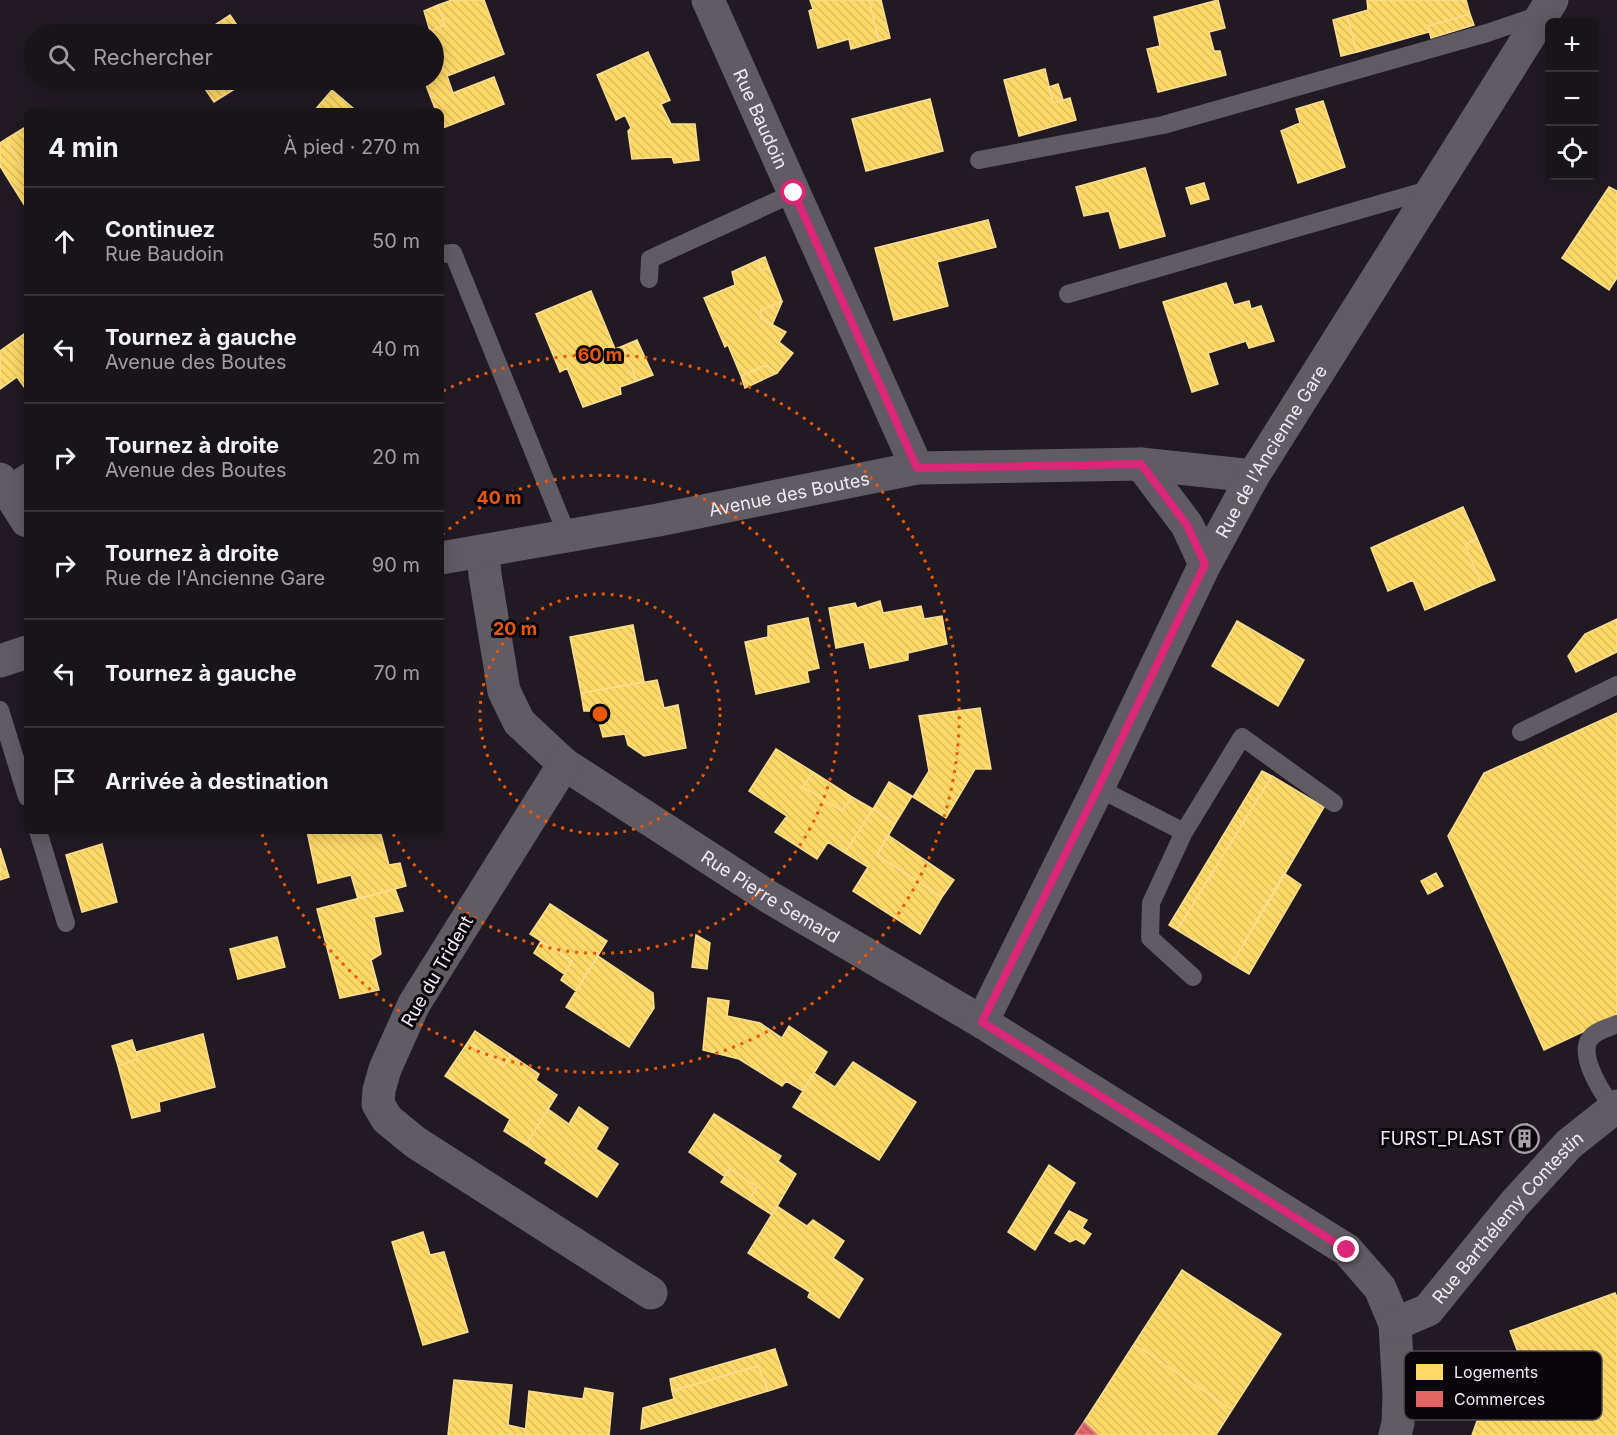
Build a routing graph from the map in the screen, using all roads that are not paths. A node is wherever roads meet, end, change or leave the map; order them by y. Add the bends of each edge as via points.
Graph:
1 (708, 0) edge
2 (1548, 7) edge
3 (979, 160) dead end
4 (1434, 188) junction
5 (794, 193) junction
6 (444, 254) edge
7 (649, 279) dead end
8 (1068, 294) dead end
9 (1141, 464) junction
10 (917, 468) junction
11 (1252, 476) junction
12 (11, 479) edge
13 (24, 513) edge
14 (568, 537) junction
15 (483, 551) junction
16 (444, 558) edge
17 (1205, 564) junction
18 (24, 653) edge
19 (0, 661) edge
20 (1617, 685) edge
21 (0, 710) edge
22 (1521, 732) dead end
23 (564, 764) junction
24 (24, 787) edge
25 (1098, 788) junction
26 (1334, 803) dead end
27 (1184, 832) junction
28 (39, 834) edge
29 (66, 923) dead end
30 (1193, 977) dead end
31 (982, 1022) junction
32 (1617, 1024) edge
33 (1615, 1107) edge
34 (651, 1293) dead end
35 (1395, 1323) junction
36 (1395, 1435) edge

1 - 5 street, Rue Baudoin
2 - 3 lane via 1487,33 1163,125
2 - 4 street, Rue de l'Ancienne Gare
4 - 8 lane
4 - 11 street, Rue de l'Ancienne Gare
5 - 7 lane via 650,259
5 - 10 street, Rue Baudoin
6 - 14 lane via 453,254
9 - 10 street, Avenue des Boutes
9 - 11 street, Avenue des Boutes
9 - 17 street via 1181,517
10 - 14 street, Avenue des Boutes
11 - 17 street, Rue de l'Ancienne Gare
12 - 13 street
14 - 15 street, Avenue des Boutes
15 - 16 street, Avenue des Boutes
15 - 23 street via 504,691 519,722
17 - 25 street, Rue de l'Ancienne Gare
18 - 19 street
20 - 22 lane
21 - 24 lane
23 - 31 street, Rue Pierre Semard via 769,897
23 - 34 street, Rue du Trident via 414,1004 384,1069 378,1104 387,1119 415,1142
25 - 27 lane
25 - 31 street, Rue de l'Ancienne Gare
26 - 27 lane via 1242,737
27 - 30 lane via 1150,903 1150,938
28 - 29 lane
31 - 35 street via 1347,1250 1380,1288
32 - 33 lane via 1594,1035 1586,1052 1596,1082
33 - 35 street, Rue Barthélemy Contestin via 1569,1144 1428,1310
35 - 36 street via 1399,1395

